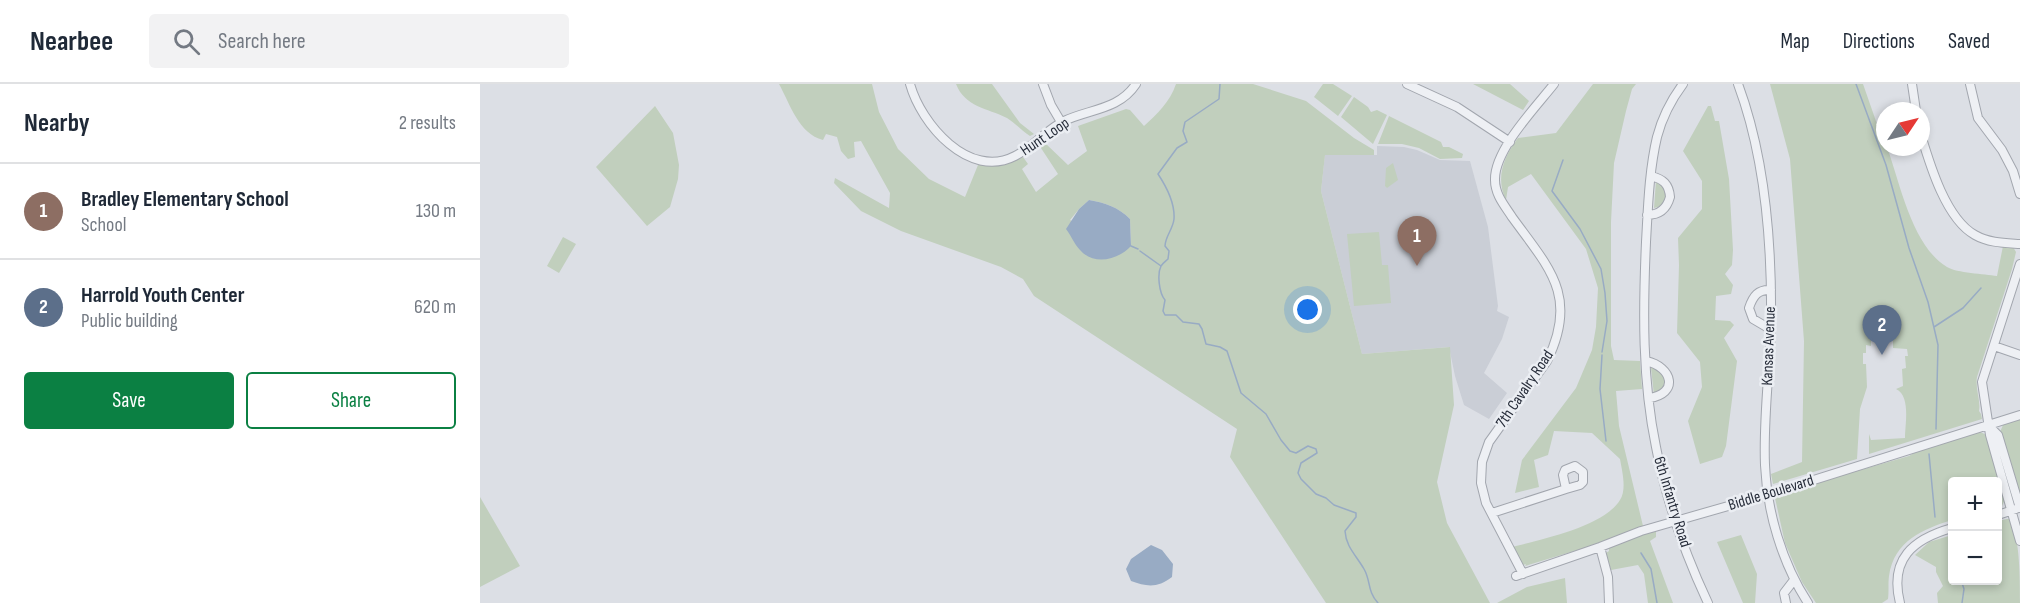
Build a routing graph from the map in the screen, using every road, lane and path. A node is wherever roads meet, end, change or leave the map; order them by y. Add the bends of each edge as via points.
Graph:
1 (910, 84) edge
2 (1043, 84) edge
3 (1136, 84) edge
4 (1407, 84) edge
5 (1554, 84) edge
6 (1683, 84) edge
7 (1738, 84) edge
8 (1912, 84) edge
9 (1970, 84) edge
10 (1915, 102) edge
11 (1061, 122) junction
12 (1510, 142) junction
13 (1928, 156) edge
14 (1651, 176) junction
15 (2020, 194) edge
16 (1647, 215) junction
17 (2020, 244) edge
18 (2020, 264) edge
19 (1771, 290) junction
20 (1770, 329) junction
21 (1994, 346) junction
22 (2020, 355) edge
23 (1646, 361) junction
24 (1649, 398) junction
25 (2020, 415) edge
26 (1990, 426) junction
27 (1566, 489) dead end
28 (1768, 494) junction
29 (2020, 508) edge
30 (2011, 510) junction
31 (1492, 513) junction
32 (2002, 513) edge
33 (1677, 522) junction
34 (1948, 529) edge
35 (2020, 541) edge
36 (1600, 548) junction
37 (1520, 575) joint
38 (1794, 580) junction
39 (1609, 603) edge
40 (1707, 603) edge
41 (1786, 603) edge
42 (1808, 603) edge
43 (1900, 603) edge

1 - 11 street, Hunt Loop via 920,111 933,129 961,152 989,162 1016,156
2 - 11 street
3 - 11 street, Hunt Loop via 1117,103
4 - 12 street via 1457,107
5 - 12 street, 7th Cavalry Road
6 - 14 street, 6th Infantry Road via 1662,123
7 - 19 street, Kansas Avenue via 1757,153
8 - 10 street
9 - 15 street via 1978,118 2002,150
12 - 31 street, 7th Cavalry Road via 1499,160 1494,179 1497,190 1554,276 1561,318 1547,361 1489,442 1482,462 1481,483
13 - 17 street via 1952,211 1963,226 1985,240
14 - 16 street, 6th Infantry Road
14 - 16 street via 1667,184 1670,197 1664,210
16 - 23 street, 6th Infantry Road
18 - 21 street
19 - 20 street, Kansas Avenue
19 - 20 street via 1754,296 1749,308 1753,320
20 - 28 street, Kansas Avenue via 1765,443
21 - 22 street
21 - 26 street via 1982,382
23 - 24 street, 6th Infantry Road
23 - 24 street via 1662,367 1669,379 1664,393
24 - 33 street, 6th Infantry Road via 1656,448
25 - 26 street, Biddle Boulevard
26 - 28 street, Biddle Boulevard
26 - 29 street via 1998,435
26 - 30 street
27 - 31 street
28 - 33 street, Biddle Boulevard
28 - 38 street, Kansas Avenue
29 - 30 street
30 - 32 street
30 - 35 street
31 - 37 street, 7th Cavalry Road
33 - 36 street, Biddle Boulevard
33 - 40 street, 6th Infantry Road
34 - 43 street via 1920,540 1902,559 1897,581
36 - 37 street, Biddle Boulevard
36 - 39 street via 1608,577
38 - 41 street via 1784,593
38 - 42 street, Kansas Avenue

